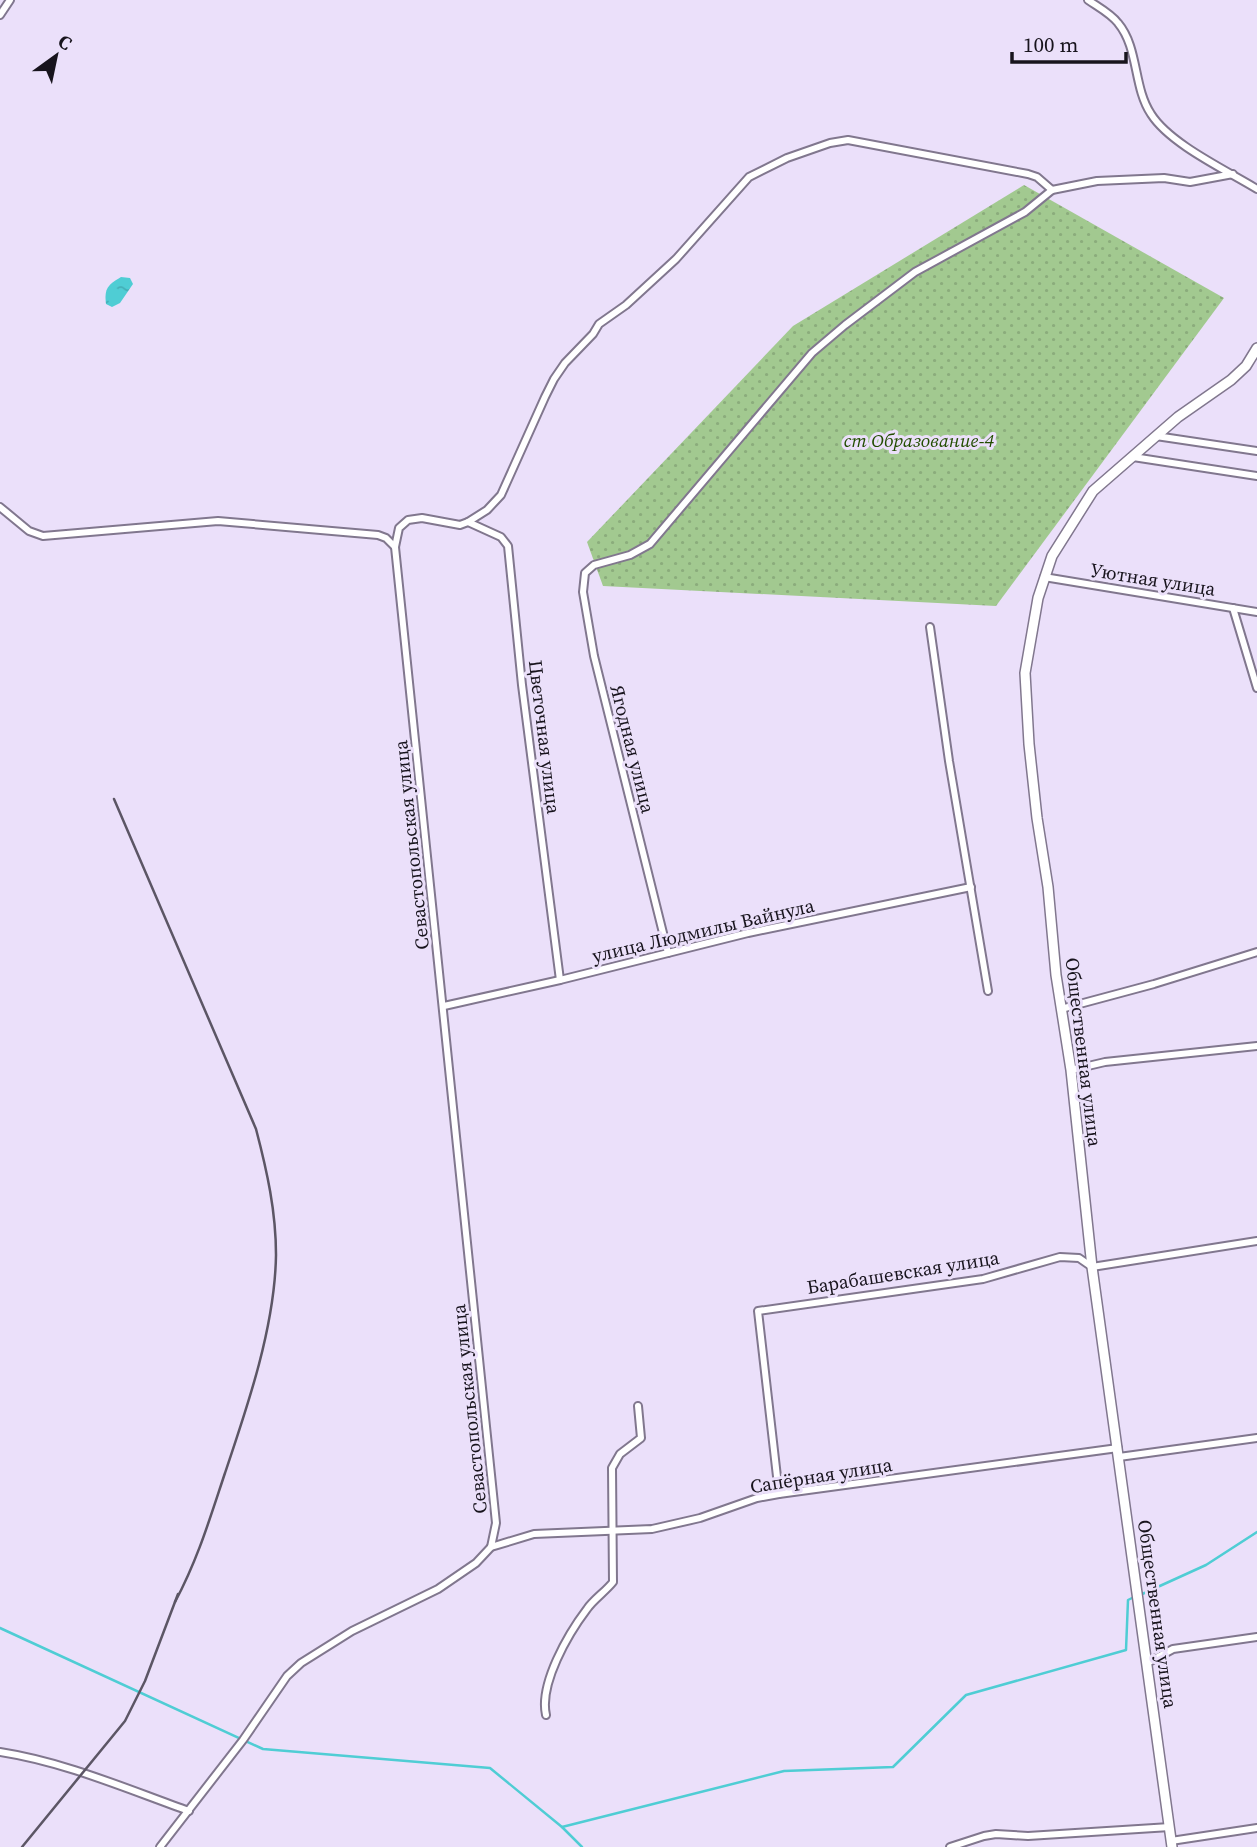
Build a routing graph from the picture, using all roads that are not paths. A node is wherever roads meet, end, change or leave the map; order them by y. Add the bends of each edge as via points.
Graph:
1 (10, 0) edge
2 (1088, 0) edge
3 (0, 15) edge
4 (1233, 173) junction
5 (1257, 189) edge
6 (1052, 190) junction
7 (1257, 348) edge
8 (1156, 436) junction
9 (1257, 451) edge
10 (1131, 456) junction
11 (1257, 476) edge
12 (0, 507) edge
13 (468, 522) junction
14 (394, 547) junction
15 (1044, 577) junction
16 (1234, 608) junction
17 (1257, 612) edge
18 (930, 627) dead end
19 (1257, 688) edge
20 (971, 887) junction
21 (1257, 952) edge
22 (668, 953) junction
23 (561, 980) junction
24 (988, 991) dead end
25 (443, 1006) junction
26 (1061, 1009) junction
27 (1257, 1046) edge
28 (1071, 1070) junction
29 (1257, 1241) edge
30 (1092, 1267) junction
31 (638, 1406) dead end
32 (1257, 1438) edge
33 (1119, 1453) junction
34 (779, 1494) junction
35 (615, 1531) junction
36 (491, 1547) junction
37 (1257, 1637) edge
38 (1147, 1663) junction
39 (546, 1715) dead end
40 (0, 1752) edge
41 (189, 1811) junction
42 (1170, 1827) junction
43 (1257, 1828) edge
44 (1172, 1844) edge
45 (160, 1847) edge
46 (950, 1847) edge

1 - 3 street
2 - 4 street via 1119,23 1142,100 1157,122 1177,140
4 - 5 street
4 - 6 street via 1190,181 1119,179
6 - 13 street via 1028,174 848,140 761,170 743,181 676,259 599,324 565,363 501,495
6 - 22 street, Ягодная улица via 1025,212 915,272 845,325 785,382 650,544 594,565 585,573 586,615
7 - 8 main road, Общественная улица via 1231,380
8 - 9 street
8 - 10 main road, Общественная улица
10 - 11 street
10 - 15 main road, Общественная улица via 1093,491
12 - 14 street via 29,531 43,536 237,521 378,536
13 - 14 street via 408,520 399,528
13 - 23 street, Цветочная улица via 501,537 508,546
14 - 25 street, Севастопольская улица
15 - 16 street, Уютная улица
15 - 26 main road, Общественная улица via 1025,673 1026,712
16 - 17 street, Уютная улица
16 - 19 street
18 - 20 street
20 - 22 street, улица Людмилы Вайнула
20 - 24 street
21 - 26 street
22 - 23 street, улица Людмилы Вайнула
23 - 25 street, улица Людмилы Вайнула
25 - 36 street, Севастопольская улица via 496,1522
26 - 28 main road, Общественная улица
27 - 28 street via 1105,1062
28 - 30 main road, Общественная улица
29 - 30 street, Барабашевская улица
30 - 33 main road, Общественная улица
30 - 34 street, Барабашевская улица via 1079,1258 1060,1257 983,1279 758,1311
31 - 35 street via 641,1438 620,1454 612,1468
32 - 33 street, Сапёрная улица
33 - 34 street, Сапёрная улица
33 - 38 main road, Общественная улица
34 - 35 street, Сапёрная улица via 652,1529
35 - 36 street, Сапёрная улица via 534,1534
35 - 39 street via 614,1582 573,1630 549,1680
36 - 41 street via 438,1589 352,1631 301,1663
37 - 38 street via 1173,1649
38 - 42 main road, Общественная улица
40 - 41 street via 26,1756
41 - 45 street
42 - 44 main road, Общественная улица
42 - 46 street via 996,1834
43 - 44 street

